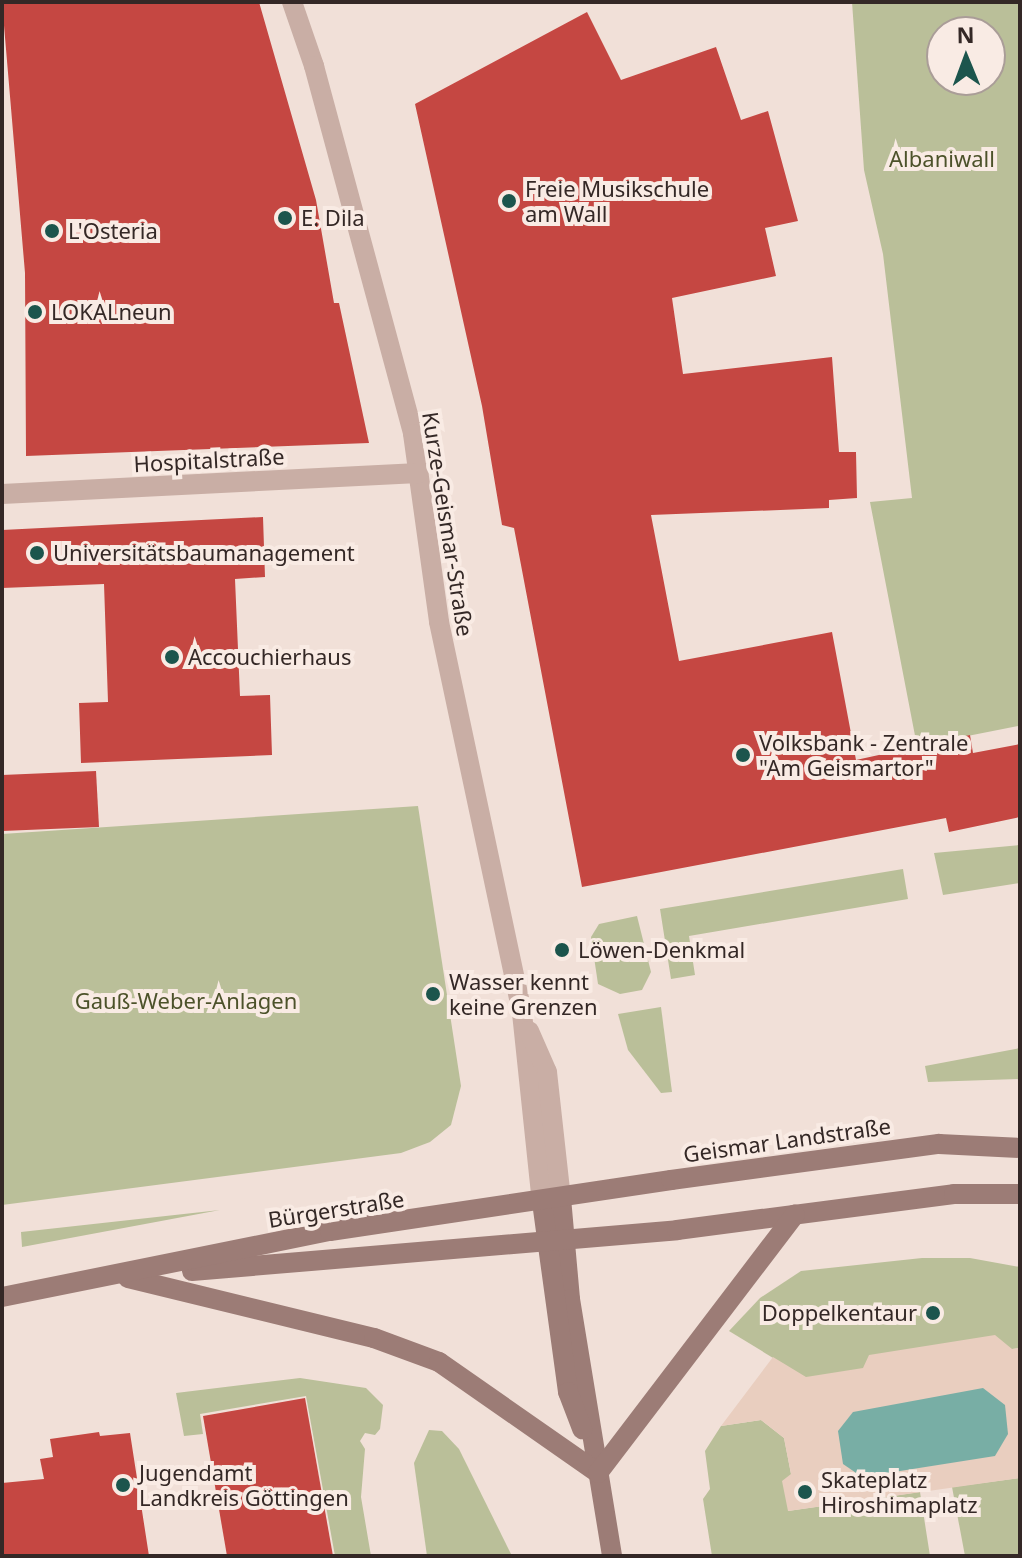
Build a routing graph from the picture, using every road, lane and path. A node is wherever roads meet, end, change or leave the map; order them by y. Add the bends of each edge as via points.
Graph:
1 (292, 2) edge
2 (418, 473) junction
3 (2, 494) edge
4 (1020, 1148) edge
5 (1020, 1194) edge
6 (552, 1200) junction
7 (795, 1214) junction
8 (555, 1241) junction
9 (120, 1276) junction
10 (2, 1297) edge
11 (598, 1473) junction
12 (612, 1556) edge

1 - 2 street, Kurze-Geismar-Straße via 413,434
2 - 3 street, Hospitalstraße
2 - 6 street, Kurze-Geismar-Straße via 464,752 522,1013
4 - 6 main road, Geismar Landstraße via 939,1144
5 - 7 main road via 954,1194
6 - 8 main road
6 - 9 main road, Bürgerstraße via 330,1231
7 - 8 main road
7 - 11 main road
8 - 9 main road, Bürgerstraße
8 - 11 main road via 568,1392
9 - 10 main road, Bürgerstraße
9 - 11 main road via 374,1338 439,1362
11 - 12 main road

